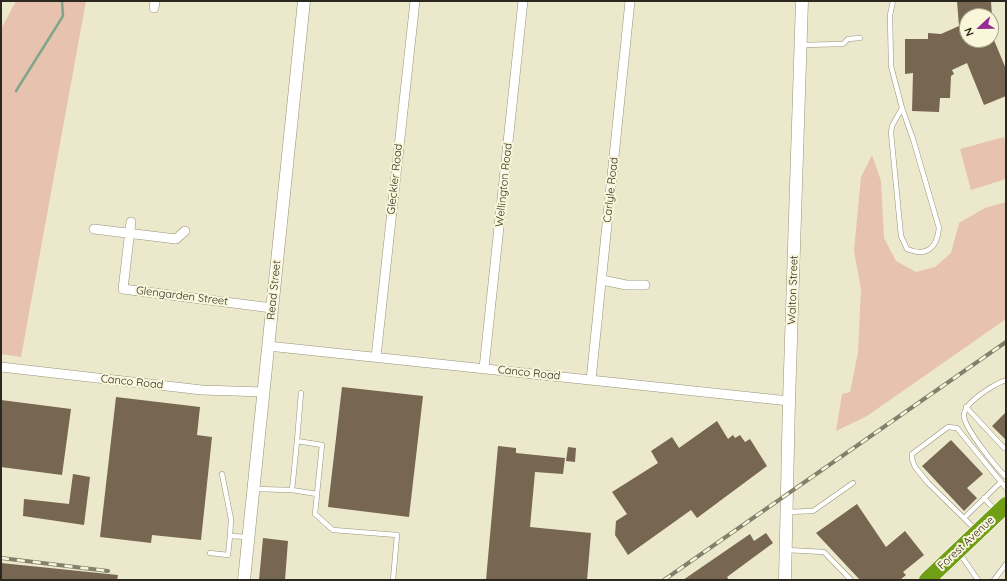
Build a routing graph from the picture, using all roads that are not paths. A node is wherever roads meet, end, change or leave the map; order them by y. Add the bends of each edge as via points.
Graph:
1 (304, 1) edge
2 (415, 1) edge
3 (523, 1) edge
4 (630, 1) edge
5 (802, 1) edge
6 (893, 1) edge
7 (860, 38) dead end
8 (801, 45) junction
9 (902, 108) junction
10 (131, 222) dead end
11 (94, 229) dead end
12 (185, 231) dead end
13 (130, 234) junction
14 (602, 280) junction
15 (645, 285) dead end
16 (272, 308) junction
17 (268, 346) junction
18 (376, 357) junction
19 (1, 367) edge
20 (484, 368) junction
21 (592, 380) junction
22 (1006, 380) edge
23 (264, 392) junction
24 (301, 393) dead end
25 (789, 401) junction
26 (966, 407) junction
27 (297, 440) junction
28 (1004, 448) dead end
29 (222, 474) dead end
30 (1006, 478) edge
31 (1001, 482) junction
32 (853, 483) dead end
33 (1006, 488) edge
34 (253, 489) junction
35 (292, 490) junction
36 (318, 494) junction
37 (984, 498) junction
38 (1002, 509) edge
39 (787, 512) junction
40 (964, 518) junction
41 (978, 532) junction
42 (230, 536) junction
43 (248, 537) junction
44 (786, 550) junction
45 (957, 551) junction
46 (210, 553) dead end
47 (1006, 564) edge
48 (975, 576) junction
49 (244, 580) edge
50 (393, 580) edge
51 (785, 580) edge
52 (851, 580) edge
53 (926, 580) edge
54 (970, 580) edge
55 (978, 580) edge
56 (994, 580) edge

1 - 16 street, Read Street
2 - 18 street, Gleckler Road
3 - 20 street, Wellington Road
4 - 14 street, Carlyle Road
5 - 8 street, Walton Street
6 - 9 lane via 890,15 891,66
7 - 8 lane via 848,39 843,44
8 - 25 street, Walton Street
9 - 9 lane via 891,133 900,236 908,249 923,252 936,243 939,228 914,139
10 - 13 street
11 - 13 street
12 - 13 street via 176,239
13 - 16 street, Glengarden Street via 123,289
14 - 15 street via 626,285
14 - 21 street, Carlyle Road
16 - 17 street, Read Street
17 - 18 street, Canco Road
17 - 23 street, Read Street
18 - 20 street, Canco Road
19 - 23 street, Canco Road via 202,390
20 - 21 street, Canco Road
21 - 25 street, Canco Road
22 - 26 lane via 974,399
23 - 34 street, Read Street
24 - 27 lane
25 - 39 street, Walton Street
26 - 28 lane
26 - 30 lane via 964,418 968,427 993,464
27 - 35 lane
27 - 36 lane via 322,445
29 - 42 lane via 231,518
31 - 33 lane
31 - 37 lane
31 - 40 lane via 957,428 948,427 912,454 915,467
32 - 39 lane via 813,511
34 - 35 lane
34 - 43 street, Read Street
35 - 36 lane
36 - 50 lane via 315,514 333,530 397,535
37 - 38 lane
37 - 40 lane
38 - 41 highway, Forest Avenue
39 - 44 street, Walton Street
40 - 41 lane
41 - 45 highway, Forest Avenue
42 - 43 lane
42 - 46 lane via 228,555
43 - 49 street, Read Street
44 - 51 street, Walton Street
44 - 52 lane via 824,552
45 - 48 lane
45 - 53 highway, Forest Avenue
47 - 56 lane
48 - 54 lane
48 - 55 lane

